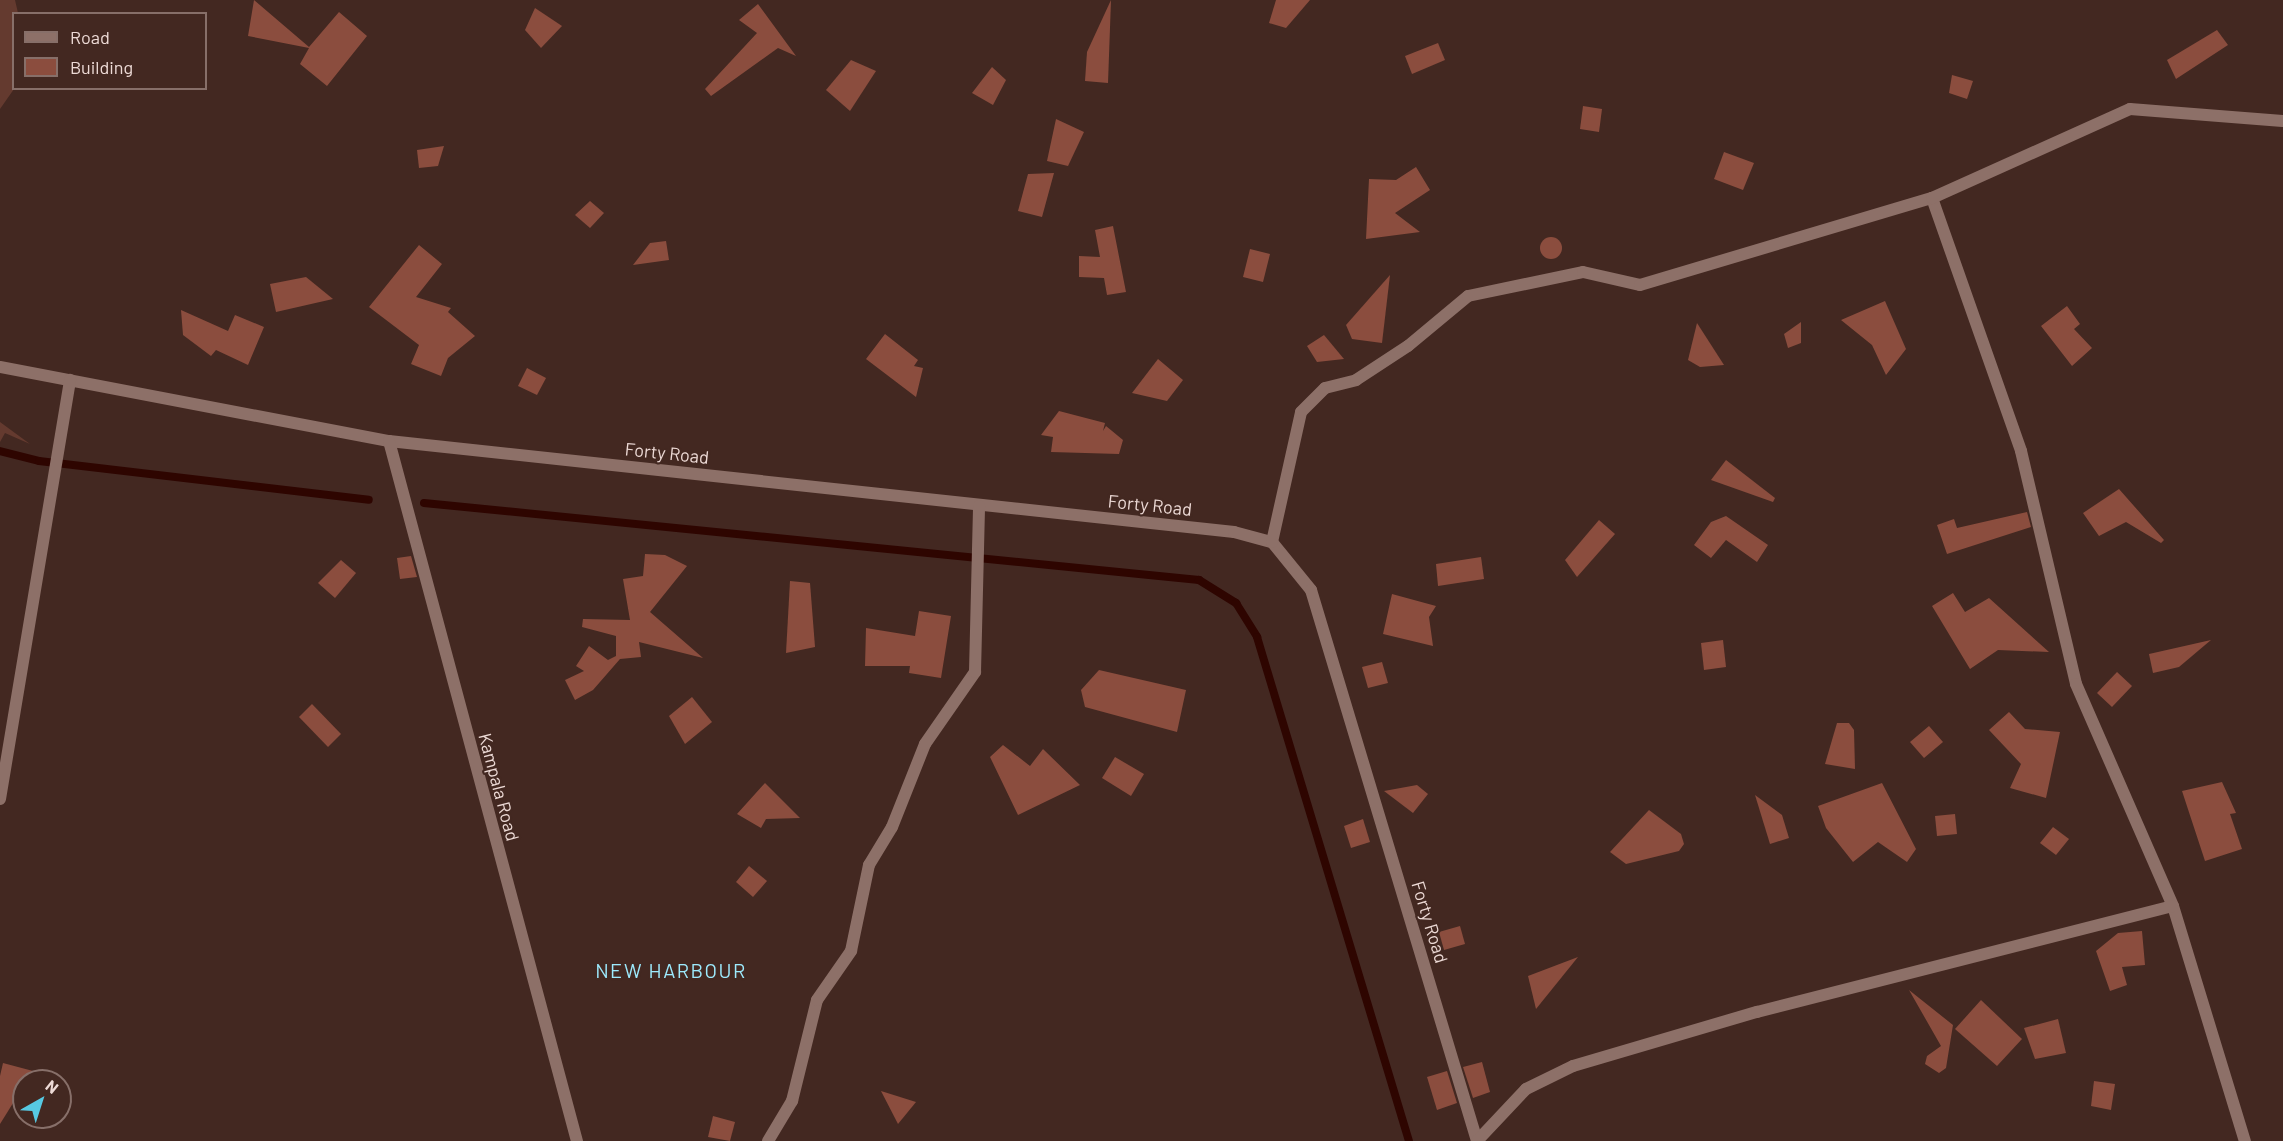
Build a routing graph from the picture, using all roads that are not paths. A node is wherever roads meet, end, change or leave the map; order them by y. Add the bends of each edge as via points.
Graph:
1 (2283, 121) edge
2 (1932, 198) junction
3 (0, 367) edge
4 (70, 380) junction
5 (389, 441) junction
6 (979, 506) junction
7 (1272, 542) junction
8 (0, 799) edge
9 (2173, 906) junction
10 (577, 1141) edge
11 (768, 1141) edge
12 (1477, 1141) edge
13 (2245, 1141) edge

1 - 2 street via 2130,109
2 - 7 street via 1640,285 1583,272 1468,296 1408,346 1356,380 1325,388 1301,412
2 - 9 street via 2021,451 2076,684
3 - 4 street, Forty Road
4 - 5 street, Forty Road
4 - 8 street
5 - 6 street, Forty Road
5 - 10 street, Kampala Road
6 - 7 street, Forty Road via 1234,532
6 - 11 street via 975,672 925,744 892,826 869,865 851,951 817,1000 792,1101
7 - 12 street, Forty Road via 1311,590
9 - 12 street via 1757,1012 1573,1066 1526,1089
9 - 13 street

